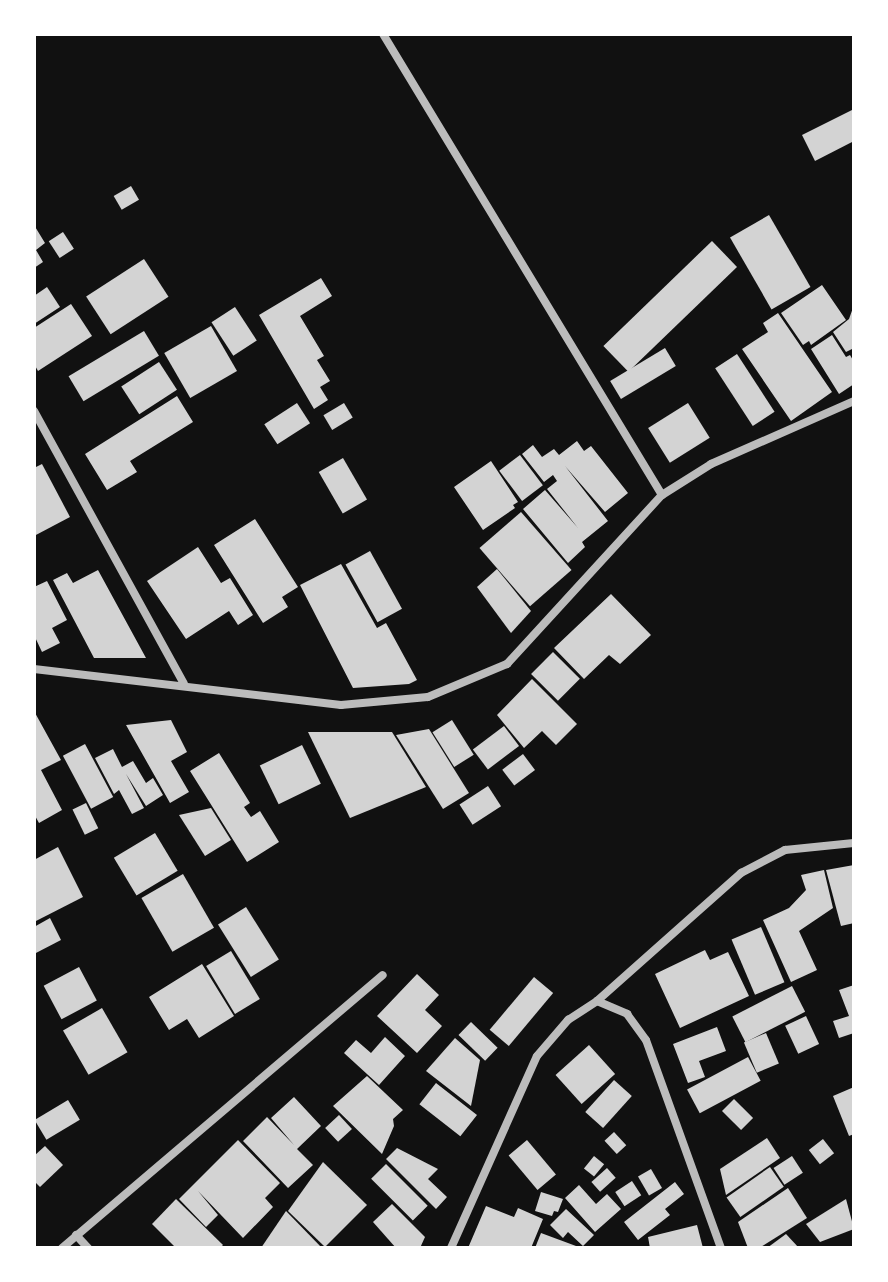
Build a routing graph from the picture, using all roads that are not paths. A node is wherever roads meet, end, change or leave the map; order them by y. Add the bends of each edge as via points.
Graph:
1 (383, 34) edge
2 (854, 401) edge
3 (34, 411) edge
4 (662, 495) junction
5 (34, 669) edge
6 (184, 684) junction
7 (854, 843) edge
8 (383, 975) dead end
9 (597, 1001) junction
10 (76, 1235) junction
11 (62, 1248) edge
12 (88, 1248) edge
13 (451, 1248) edge
14 (721, 1248) edge

1 - 4 street
2 - 4 street via 711,464
3 - 6 street
4 - 6 street via 507,664 428,697 341,705
5 - 6 street
7 - 9 street via 785,850 741,873
8 - 10 street
9 - 13 street via 568,1020 537,1056
9 - 14 street via 627,1014 646,1040
10 - 11 street
10 - 12 street

